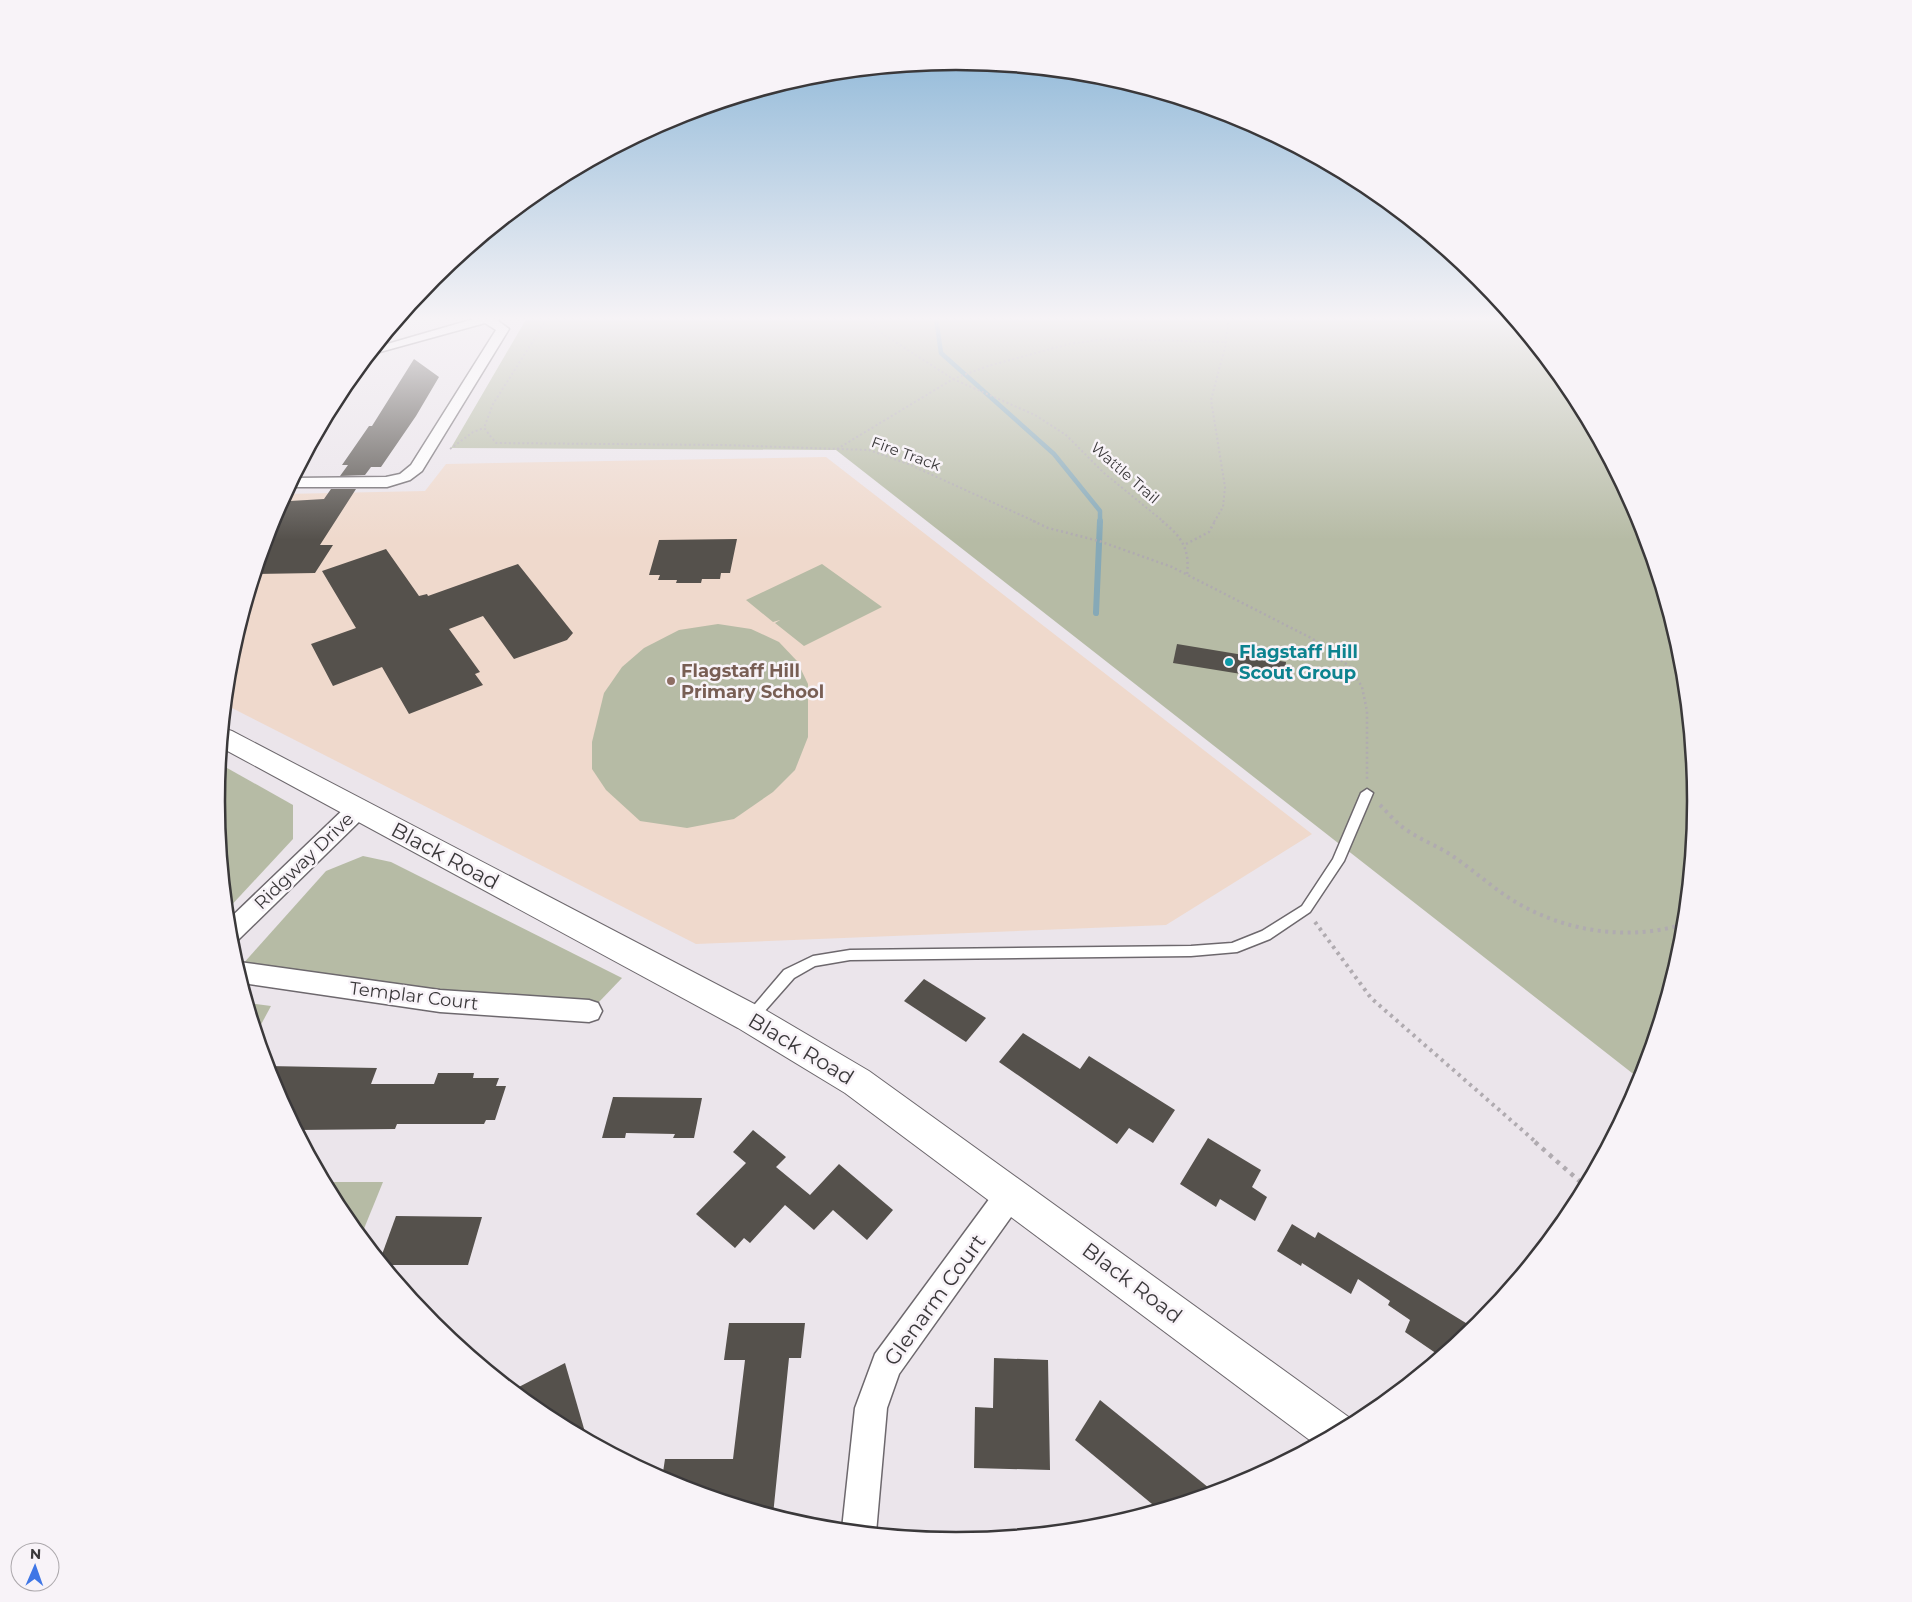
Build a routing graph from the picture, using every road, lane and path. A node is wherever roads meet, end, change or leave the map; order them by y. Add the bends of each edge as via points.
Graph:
1 (465, 391) edge
2 (502, 391) edge
3 (934, 391) edge
4 (980, 391) edge
5 (1213, 391) edge
6 (836, 450) junction
7 (298, 483) edge
8 (1186, 544) junction
9 (1187, 575) junction
10 (228, 740) edge
11 (1367, 793) junction
12 (357, 810) junction
13 (1306, 909) junction
14 (236, 927) edge
15 (1676, 927) edge
16 (246, 973) edge
17 (589, 1011) dead end
18 (750, 1018) junction
19 (1580, 1182) edge
20 (1011, 1193) junction
21 (1329, 1429) edge
22 (860, 1526) edge

1 - 7 street via 417,468 405,477 387,482
2 - 6 path, Fire Track via 484,428 496,444 723,445
3 - 6 path
4 - 8 path, Wattle Trail via 1035,415 1066,435 1104,473
5 - 8 path via 1211,400 1225,487 1223,507 1209,532
6 - 9 path, Fire Track via 869,450 908,464 1048,528 1098,541
8 - 9 path
9 - 11 path via 1313,639 1349,666 1362,687 1367,711
10 - 12 main road, Black Road
11 - 13 lane via 1338,862
11 - 15 path via 1406,830 1451,856 1519,905 1557,922 1611,933 1642,933
12 - 14 street, Ridgway Drive
12 - 18 main road, Black Road
13 - 18 lane via 1266,935 1234,948 850,956 813,962 789,974
13 - 19 path via 1371,998
16 - 17 street, Templar Court via 440,1001
18 - 20 main road, Black Road via 857,1082
20 - 21 main road, Black Road
20 - 22 street, Glenarm Court via 886,1365 871,1408

